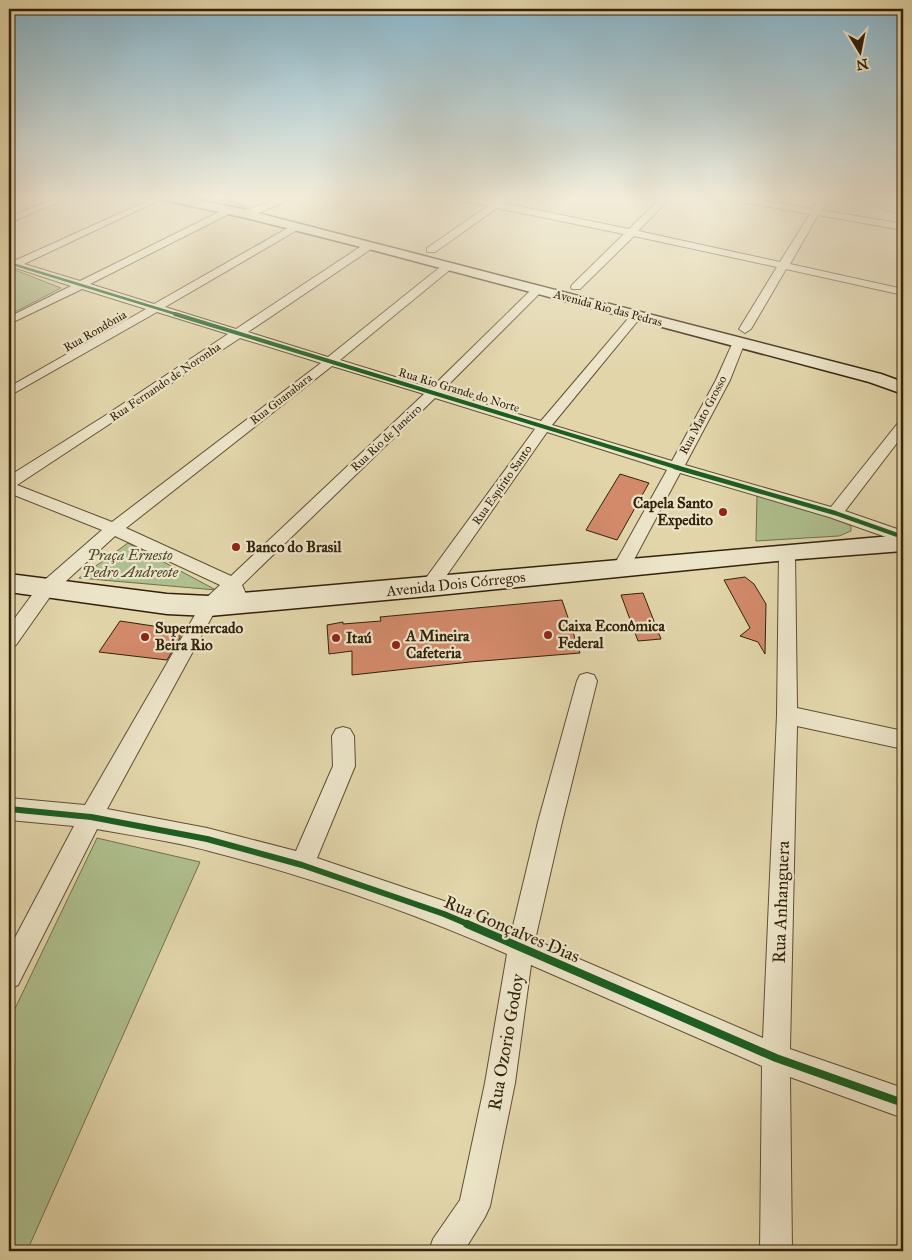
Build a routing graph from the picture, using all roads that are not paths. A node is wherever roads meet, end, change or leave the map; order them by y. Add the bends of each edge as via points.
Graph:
1 (33, 256) edge
2 (138, 256) edge
3 (246, 256) edge
4 (354, 256) edge
5 (410, 256) edge
6 (454, 256) edge
7 (607, 256) edge
8 (737, 256) edge
9 (788, 256) edge
10 (11, 266) edge
11 (448, 266) junction
12 (782, 266) junction
13 (80, 285) junction
14 (576, 287) junction
15 (537, 290) junction
16 (903, 292) edge
17 (156, 308) junction
18 (636, 316) junction
19 (9, 321) edge
20 (237, 334) junction
21 (742, 336) junction
22 (331, 361) junction
23 (886, 366) dead end
24 (903, 388) edge
25 (9, 392) edge
26 (434, 392) junction
27 (544, 426) junction
28 (903, 426) edge
29 (675, 467) junction
30 (9, 485) edge
31 (835, 513) junction
32 (112, 530) junction
33 (903, 537) edge
34 (903, 543) edge
35 (786, 552) junction
36 (622, 567) junction
37 (9, 583) edge
38 (429, 587) junction
39 (46, 589) junction
40 (236, 593) junction
41 (209, 606) junction
42 (9, 640) edge
43 (587, 681) dead end
44 (787, 715) junction
45 (343, 736) dead end
46 (903, 740) edge
47 (9, 809) edge
48 (91, 817) junction
49 (302, 865) junction
50 (522, 948) junction
51 (9, 976) edge
52 (776, 1058) junction
53 (903, 1103) edge
54 (445, 1251) edge
55 (776, 1251) edge

1 - 10 street
2 - 13 street
3 - 17 street, Rua Rondônia
4 - 20 street, Rua Fernando de Noronha
5 - 11 main road, Avenida Rio das Pedras
6 - 14 main road, Avenida Rio das Pedras
7 - 14 street
8 - 12 street
9 - 12 street
10 - 13 street, Rua Rio Grande do Norte
11 - 15 main road, Avenida Rio das Pedras
11 - 22 street, Rua Guanabara
12 - 16 street
12 - 21 street
13 - 17 street, Rua Rio Grande do Norte
13 - 19 street
14 - 15 main road via 538,283 534,286
14 - 21 main road, Avenida Rio das Pedras
15 - 18 main road, Avenida Rio das Pedras
15 - 26 street, Rua Rio de Janeiro
17 - 20 street, Rua Rio Grande do Norte
17 - 25 street, Rua Rondônia
18 - 21 main road, Avenida Rio das Pedras
18 - 27 street, Rua Espírito Santo
20 - 22 street, Rua Rio Grande do Norte
20 - 30 street, Rua Fernando de Noronha
21 - 23 main road, Avenida Rio das Pedras
21 - 24 main road, Avenida Rio das Pedras
21 - 29 street, Rua Mato Grosso via 723,380
22 - 26 street, Rua Rio Grande do Norte
22 - 32 street, Rua Guanabara
26 - 27 street, Rua Rio Grande do Norte
26 - 40 street, Rua Rio de Janeiro
27 - 29 street, Rua Rio Grande do Norte
27 - 38 street, Rua Espírito Santo
28 - 31 street
29 - 31 street, Rua Rio Grande do Norte
29 - 36 street, Rua Mato Grosso
30 - 32 street
31 - 33 street, Rua Rio Grande do Norte
32 - 39 street
32 - 40 street
34 - 35 main road, Avenida Dois Córregos
35 - 36 main road, Avenida Dois Córregos
35 - 44 street, Rua Anhanguera
36 - 38 main road, Avenida Dois Córregos
37 - 39 main road, Avenida Dois Córregos
38 - 40 main road, Avenida Dois Córregos
39 - 41 main road, Avenida Dois Córregos
39 - 42 street
40 - 41 main road, Avenida Dois Córregos
41 - 48 street
43 - 50 street, Rua Ozorio Godoy via 550,822
44 - 46 street
44 - 52 street, Rua Anhanguera
45 - 49 street via 344,766
47 - 48 street, Rua Gonçalves Dias
48 - 49 street, Rua Gonçalves Dias via 207,839
48 - 51 street
49 - 50 street, Rua Gonçalves Dias via 444,914
50 - 52 street, Rua Gonçalves Dias
50 - 54 street, Rua Ozorio Godoy via 500,1083 474,1206
52 - 53 street, Rua Gonçalves Dias
52 - 55 street, Rua Anhanguera

